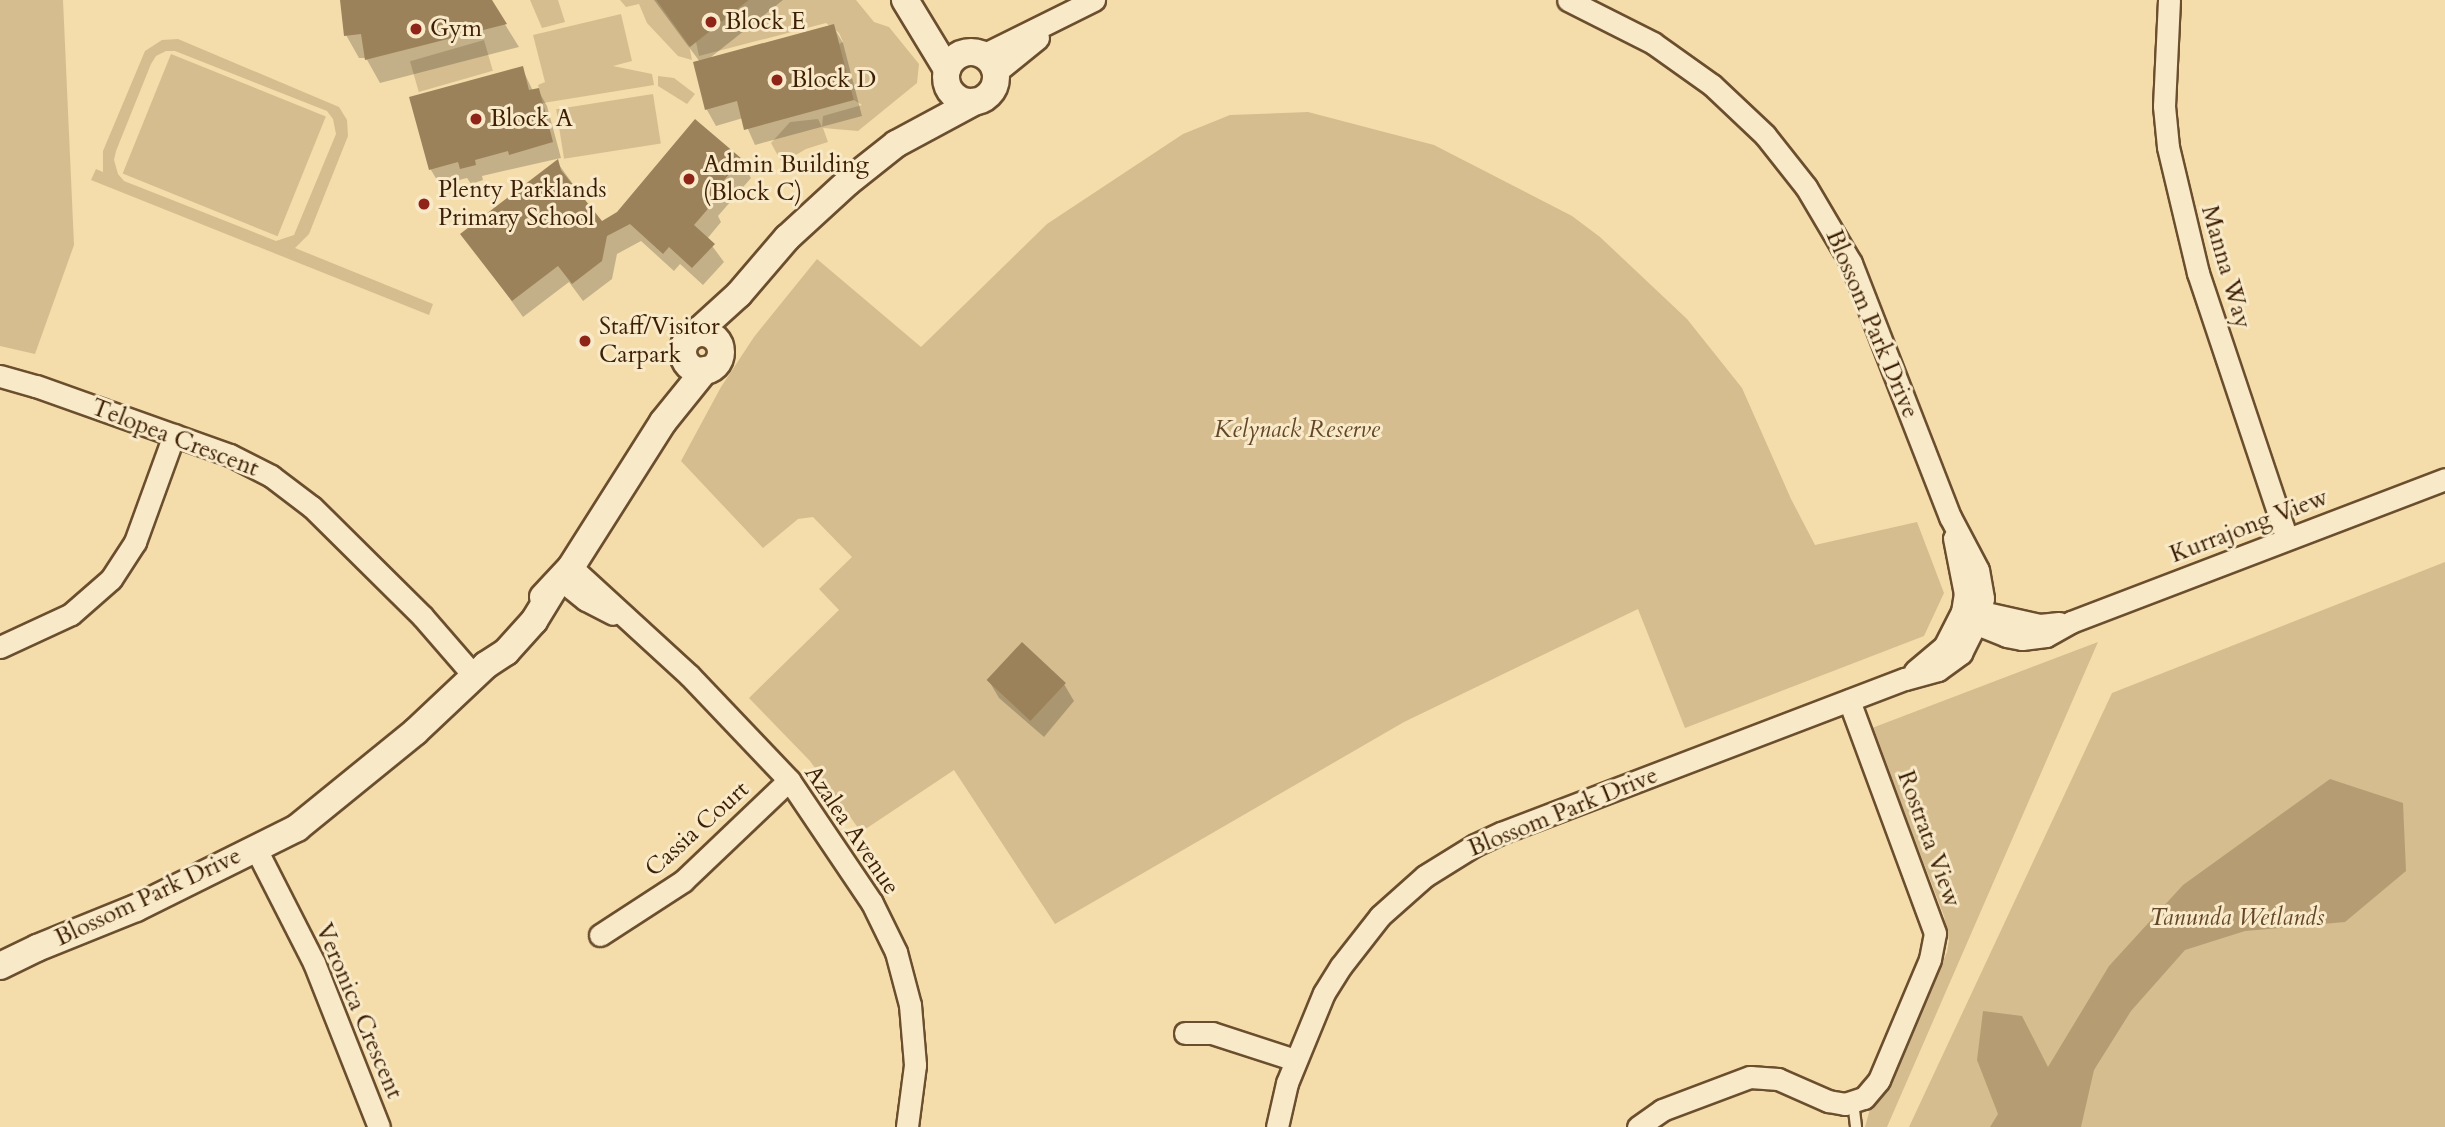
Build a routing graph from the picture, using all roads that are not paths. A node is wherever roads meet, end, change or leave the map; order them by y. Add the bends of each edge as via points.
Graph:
1 (905, 0) edge
2 (914, 0) edge
3 (1094, 0) edge
4 (1568, 0) edge
5 (2169, 0) edge
6 (968, 66) junction
7 (974, 102) junction
8 (896, 144) junction
9 (739, 294) junction
10 (689, 344) junction
11 (720, 347) junction
12 (705, 370) junction
13 (0, 376) edge
14 (663, 422) junction
15 (174, 435) junction
16 (2445, 479) edge
17 (2287, 539) junction
18 (562, 577) junction
19 (1974, 617) junction
20 (0, 647) edge
21 (481, 670) junction
22 (1849, 700) junction
23 (789, 780) junction
24 (253, 849) junction
25 (600, 935) dead end
26 (37, 948) junction
27 (0, 958) edge
28 (0, 966) edge
29 (1185, 1033) dead end
30 (1295, 1060) junction
31 (1853, 1102) junction
32 (379, 1127) edge
33 (907, 1127) edge
34 (1277, 1127) edge
35 (1638, 1127) edge
36 (1856, 1127) edge

1 - 6 street
2 - 6 street
3 - 6 street
4 - 19 street, Blossom Park Drive via 1626,27 1681,61 1743,112 1786,160 1828,222 1851,263 1950,517
5 - 17 street, Manna Way via 2164,106 2168,147 2197,273
6 - 7 street via 957,98
6 - 7 street via 996,80 989,95
6 - 8 street
7 - 8 street
8 - 9 street via 817,209
9 - 10 street
9 - 11 street
10 - 11 street via 708,334
10 - 12 street via 688,365
10 - 14 street, Blossom Park Drive
11 - 12 street via 718,362
12 - 14 street, Blossom Park Drive
13 - 15 street, Telopea Crescent
14 - 18 street, Blossom Park Drive
15 - 20 street via 135,542 111,579 71,614
15 - 21 street, Telopea Crescent via 230,455 291,489
16 - 17 street, Kurrajong View
17 - 19 street, Kurrajong View via 2035,639 2006,636
18 - 21 street, Blossom Park Drive via 508,631
18 - 23 street, Azalea Avenue via 586,600 627,621 690,676
19 - 22 street, Blossom Park Drive via 1905,679
21 - 24 street, Blossom Park Drive via 348,786 290,818
22 - 30 street, Blossom Park Drive via 1522,825 1452,858 1399,897 1361,938 1324,993
22 - 31 street, Rostrata View via 1927,904 1936,939 1879,1080 1864,1098
23 - 25 street, Cassia Court via 683,881
23 - 33 street, Azalea Avenue via 872,903 896,951 914,1034
24 - 26 street, Blossom Park Drive via 136,908
24 - 32 street, Veronica Crescent via 261,881 288,915 325,988
26 - 27 street, Blossom Park Drive
26 - 28 street, Blossom Park Drive
29 - 30 street via 1212,1033
30 - 34 street, Blossom Park Drive
31 - 35 street via 1836,1103 1778,1079 1750,1077 1673,1105
31 - 36 lane

